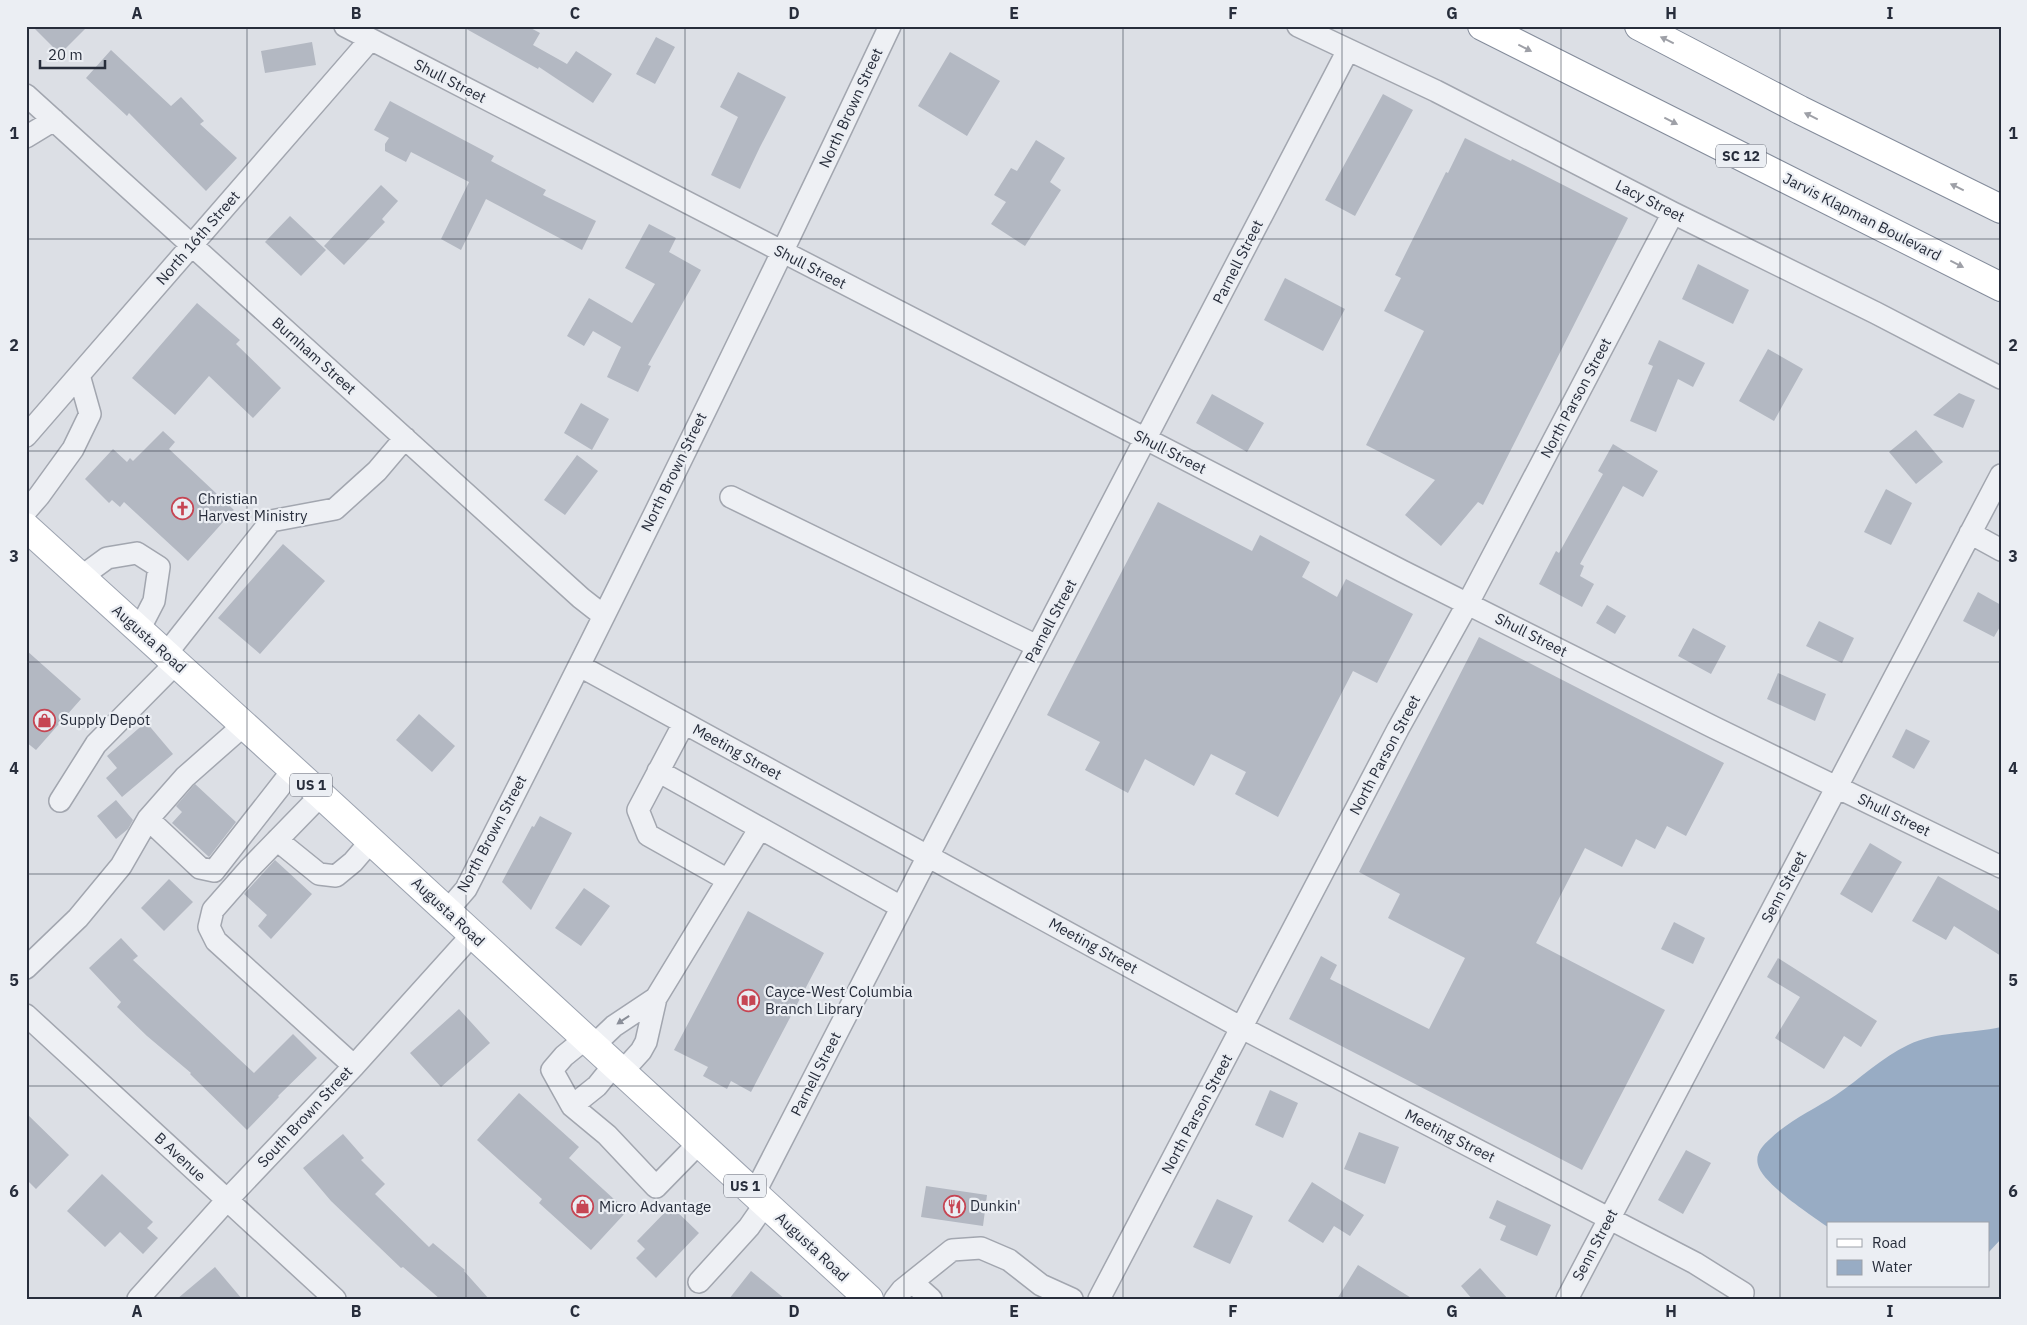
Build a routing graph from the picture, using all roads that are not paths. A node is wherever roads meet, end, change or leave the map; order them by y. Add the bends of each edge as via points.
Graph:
1 (345, 26) edge
2 (890, 26) edge
3 (1298, 26) edge
4 (1482, 26) edge
5 (1639, 26) edge
6 (370, 40) junction
7 (1348, 50) junction
8 (26, 94) edge
9 (54, 120) junction
10 (26, 137) edge
11 (2001, 209) edge
12 (1673, 213) junction
13 (192, 246) junction
14 (781, 252) junction
15 (2001, 287) edge
16 (79, 375) junction
17 (2001, 378) edge
18 (26, 436) edge
19 (405, 438) junction
20 (1146, 439) junction
21 (2001, 475) edge
22 (731, 497) dead end
23 (26, 511) edge
24 (26, 527) edge
25 (1970, 533) junction
26 (2001, 550) edge
27 (81, 577) junction
28 (1468, 603) junction
29 (604, 616) junction
30 (139, 630) junction
31 (1037, 646) junction
32 (171, 659) junction
33 (580, 666) junction
34 (684, 723) junction
35 (244, 725) junction
36 (293, 770) junction
37 (658, 771) junction
38 (1837, 787) junction
39 (321, 795) junction
40 (60, 801) dead end
41 (148, 819) junction
42 (760, 828) junction
43 (277, 840) junction
44 (371, 841) junction
45 (928, 856) junction
46 (2001, 867) edge
47 (728, 880) junction
48 (901, 907) junction
49 (447, 911) junction
50 (472, 935) junction
51 (26, 968) edge
52 (656, 998) junction
53 (26, 1015) edge
54 (1242, 1028) junction
55 (589, 1042) junction
56 (354, 1066) junction
57 (618, 1069) junction
58 (572, 1106) junction
59 (699, 1143) junction
60 (760, 1199) junction
61 (227, 1200) junction
62 (1610, 1219) junction
63 (699, 1282) dead end
64 (912, 1282) junction
65 (1034, 1292) edge
66 (138, 1299) edge
67 (335, 1299) edge
68 (869, 1299) edge
69 (895, 1299) edge
70 (931, 1299) edge
71 (1072, 1299) edge
72 (1099, 1299) edge
73 (1567, 1299) edge
74 (1742, 1299) edge

1 - 6 street, Shull Street
2 - 14 street, North Brown Street
3 - 7 street, Lacy Street
4 -> 15 main road, Jarvis Klapman Boulevard / SC 12
11 -> 5 main road
6 - 13 street, North 16th Street
6 - 14 street, Shull Street
7 - 12 street, Lacy Street via 1436,91
7 - 20 street, Parnell Street
8 - 9 street, Burnham Street
9 - 10 street
9 - 13 street, Burnham Street
12 - 17 street, Lacy Street via 1876,312
12 - 28 street, North Parson Street
13 - 16 street, North 16th Street
13 - 19 street, Burnham Street
14 - 20 street, Shull Street
14 - 29 street, North Brown Street
16 - 18 street, North 16th Street
16 - 23 street via 90,414 73,449
19 - 29 street, Burnham Street
19 - 32 street via 377,471 335,509 270,521
20 - 28 street, Shull Street
20 - 31 street, Parnell Street
21 - 25 street, Senn Street
22 - 31 street
24 - 27 main road, Augusta Road / US 1
25 - 26 street
25 - 38 street, Senn Street
27 - 30 main road, Augusta Road / US 1
27 - 30 street via 107,558 137,553 159,567 154,601
28 - 38 street, Shull Street
28 - 54 street, North Parson Street via 1398,729
29 - 33 street, North Brown Street
30 - 32 main road, Augusta Road / US 1
31 - 45 street, Parnell Street
32 - 35 main road, Augusta Road / US 1
32 - 40 street via 96,744
33 - 34 street, Meeting Street
33 - 49 street, North Brown Street via 466,889
34 - 37 street
34 - 45 street, Meeting Street
35 - 36 main road, Augusta Road / US 1
35 - 41 street via 185,776
36 - 39 main road, Augusta Road / US 1
36 - 41 street via 214,871 200,868
37 - 42 street
37 - 47 street via 638,810 648,835
38 - 46 street, Shull Street
38 - 62 street, Senn Street
39 - 43 street
39 - 44 main road, Augusta Road / US 1
41 - 51 street via 121,866 78,918
42 - 47 street
42 - 48 street
43 - 44 street via 319,874 336,876
43 - 56 street via 214,910 209,927 216,941
44 - 49 main road, Augusta Road / US 1
45 - 48 street, Parnell Street
45 - 54 street, Meeting Street
47 - 52 street
48 - 60 street, Parnell Street
49 - 50 main road, Augusta Road / US 1
50 - 55 main road, Augusta Road / US 1
50 - 56 street, South Brown Street
52 -> 55 street
52 - 57 street via 646,1042 641,1051
53 - 61 street, B Avenue
54 - 62 street, Meeting Street
54 - 72 street, North Parson Street
55 - 57 main road, Augusta Road / US 1
55 - 58 street via 564,1056 552,1070
56 - 61 street, South Brown Street
57 - 58 street
57 - 59 main road, Augusta Road / US 1
58 - 59 street via 607,1135 656,1187
59 - 60 main road, Augusta Road / US 1
60 - 63 street, Parnell Street via 749,1227
60 - 68 main road, Augusta Road / US 1
61 - 66 street, South Brown Street
61 - 67 street, B Avenue
62 - 73 street, Senn Street
62 - 74 street, Meeting Street via 1695,1263 1743,1293
64 - 65 street via 952,1250 980,1248 1010,1260
64 - 69 street
64 - 70 street
65 - 71 street

